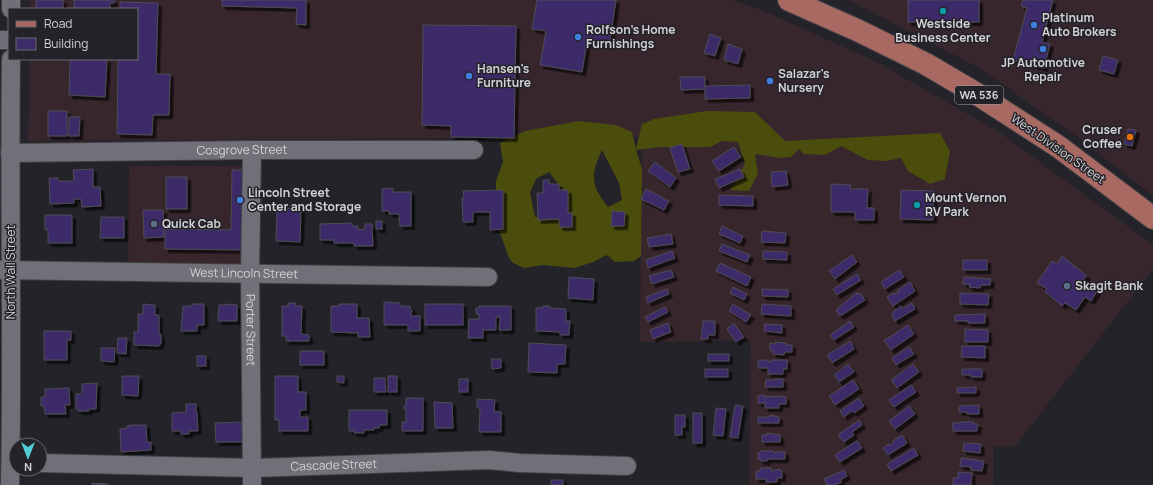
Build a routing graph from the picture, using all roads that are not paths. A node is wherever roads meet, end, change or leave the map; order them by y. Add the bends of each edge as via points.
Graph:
1 (788, 0) edge
2 (12, 60) edge
3 (252, 150) junction
4 (474, 150) dead end
5 (10, 153) junction
6 (1153, 218) edge
7 (6, 270) edge
8 (250, 273) junction
9 (488, 277) dead end
10 (12, 437) edge
11 (48, 464) edge
12 (627, 466) dead end
13 (252, 477) edge

1 - 6 main road, West Division Street / WA 536 via 926,64 977,94 1059,147
2 - 5 street, North Wall Street
3 - 4 street, Cosgrove Street
3 - 5 street, Cosgrove Street
3 - 8 street, Porter Street
5 - 7 street, North Wall Street
7 - 8 street, West Lincoln Street
7 - 10 street, North Wall Street
8 - 9 street, West Lincoln Street
8 - 13 street, Porter Street
11 - 13 street, Cascade Street
12 - 13 street, Cascade Street via 489,460

